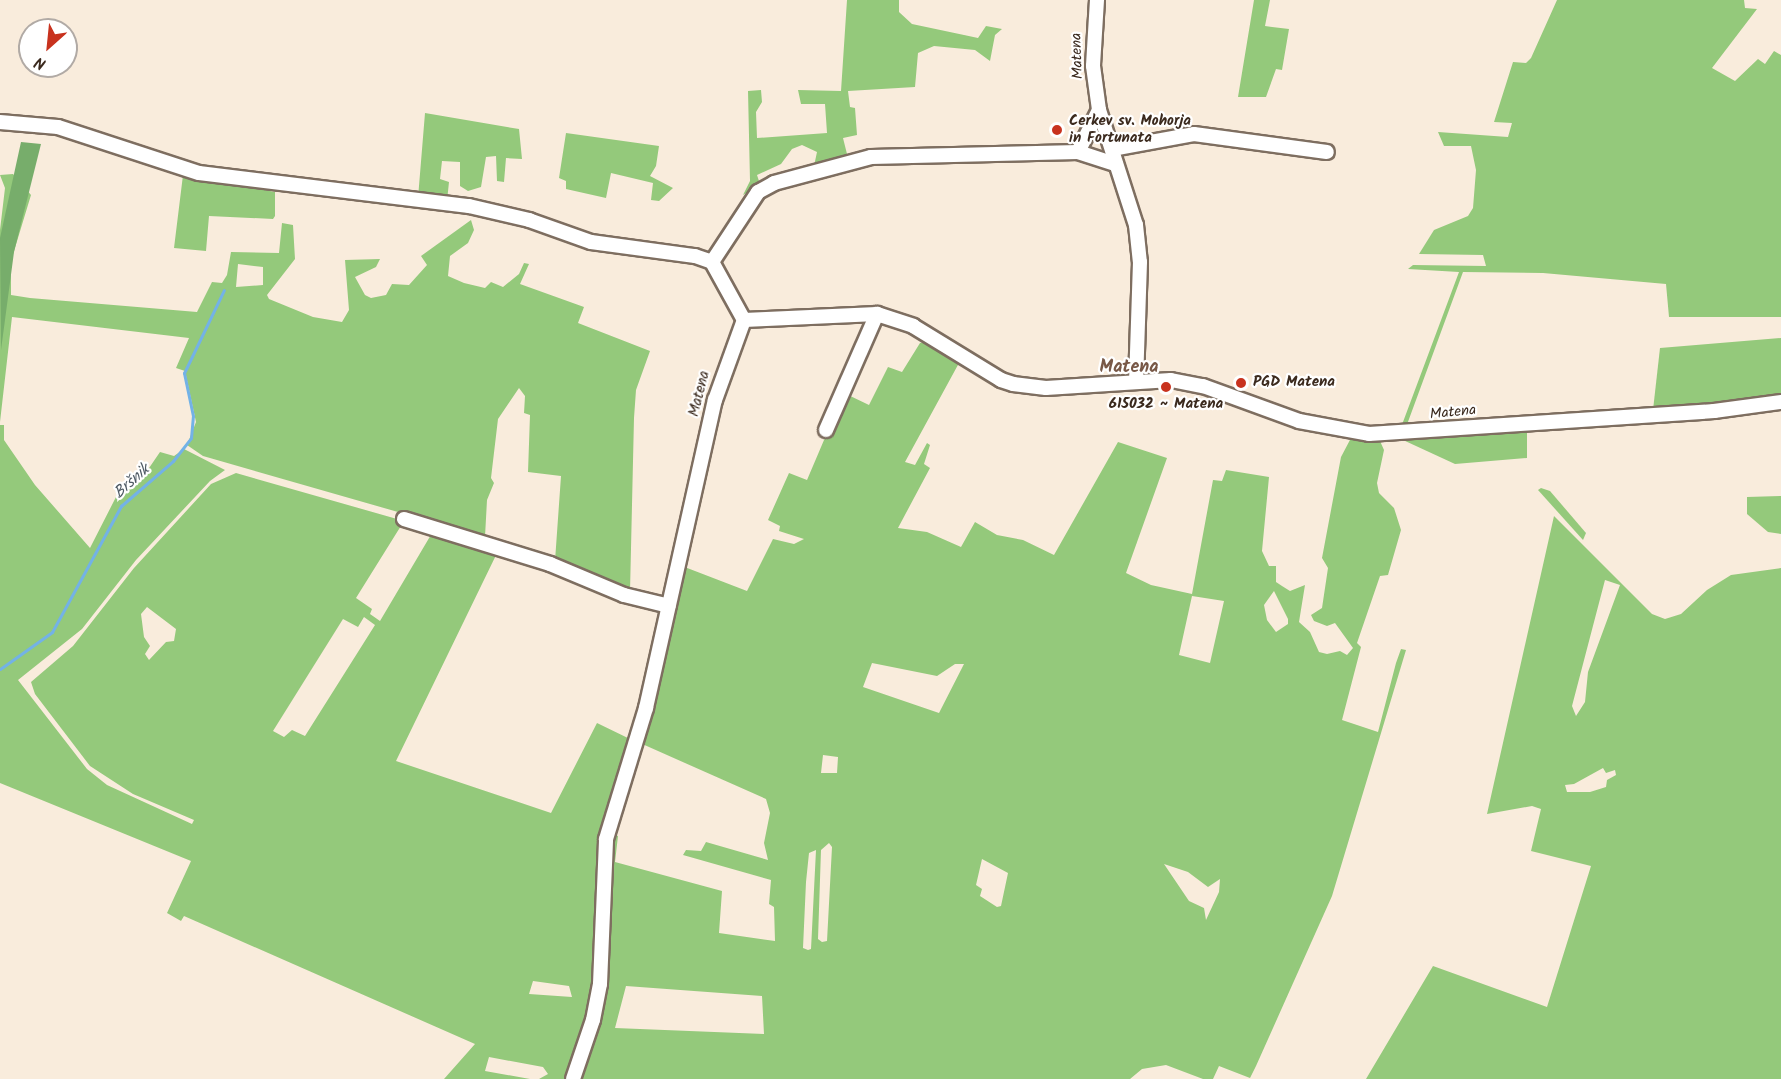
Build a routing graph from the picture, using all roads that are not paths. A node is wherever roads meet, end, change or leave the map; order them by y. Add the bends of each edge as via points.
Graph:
1 (1097, 0) edge
2 (1099, 110) junction
3 (0, 122) edge
4 (1112, 149) junction
5 (1078, 152) junction
6 (1327, 152) dead end
7 (1116, 164) junction
8 (712, 262) junction
9 (877, 314) junction
10 (744, 320) junction
11 (1136, 380) junction
12 (1781, 402) edge
13 (826, 430) dead end
14 (404, 519) dead end
15 (669, 606) junction
16 (573, 1079) edge

1 - 2 street, Matena via 1094,66
2 - 4 street, Matena
2 - 5 street
3 - 8 street via 58,127 199,173 469,207 529,220 591,242 695,256
4 - 6 street via 1194,134
4 - 7 street, Matena
5 - 7 street
5 - 8 street via 871,157 808,173 758,192
7 - 11 street, Matena via 1136,225 1140,262
8 - 10 street
9 - 10 street, Matena
9 - 11 street, Matena via 913,326 1000,380 1013,384 1046,388
9 - 13 street
10 - 15 street, Matena via 715,400
11 - 12 street, Matena via 1171,380 1203,386 1299,421 1342,432 1393,435 1534,421 1714,411
14 - 15 street via 550,564 624,595
15 - 16 street, Matena via 646,708 606,838 600,984 591,1029

